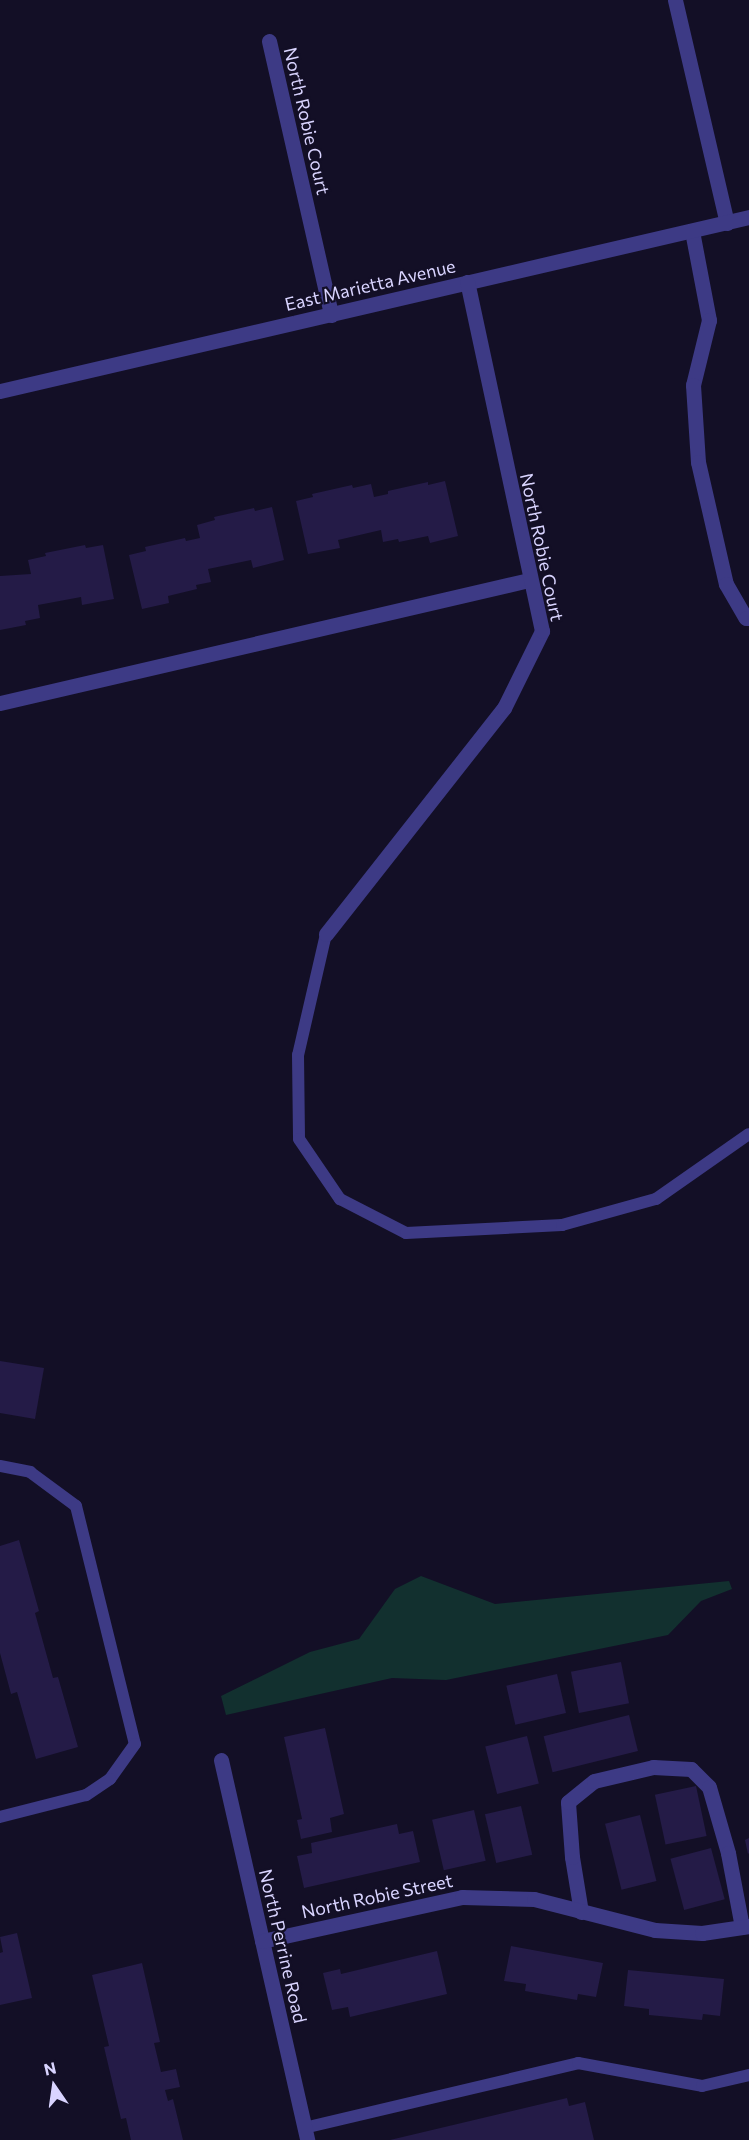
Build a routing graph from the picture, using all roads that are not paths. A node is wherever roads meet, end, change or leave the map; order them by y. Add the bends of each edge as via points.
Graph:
1 (675, 0) edge
2 (269, 41) dead end
3 (749, 217) edge
4 (727, 223) junction
5 (692, 231) junction
6 (467, 282) junction
7 (331, 315) junction
8 (0, 391) edge
9 (529, 580) junction
10 (749, 618) edge
11 (0, 703) edge
12 (326, 934) joint
13 (749, 1134) edge
14 (0, 1466) edge
15 (221, 1760) dead end
16 (0, 1817) edge
17 (581, 1912) junction
18 (745, 1926) edge
19 (262, 1941) junction
20 (749, 2075) edge
21 (305, 2134) edge

1 - 4 street
2 - 7 street, North Robie Court
3 - 4 street, East Marietta Avenue
4 - 5 street, East Marietta Avenue
5 - 6 street, East Marietta Avenue
5 - 10 street via 709,320 693,385 698,462 726,584
6 - 7 street, East Marietta Avenue
6 - 9 street, North Robie Court
7 - 8 street, East Marietta Avenue
9 - 11 street
9 - 12 street, North Robie Court via 542,631 504,708
12 - 13 lane via 298,1055 299,1139 340,1199 406,1233 562,1225 645,1202
14 - 16 lane via 30,1472 76,1506 135,1744 110,1779 86,1795
15 - 19 street, North Perrine Road
17 - 18 street, North Robie Street via 655,1930 702,1933
17 - 18 street via 568,1802 594,1781 653,1767 691,1769 709,1787
17 - 19 street, North Robie Street via 534,1899 462,1898
19 - 21 street, North Perrine Road
20 - 21 lane via 702,2086 578,2063

